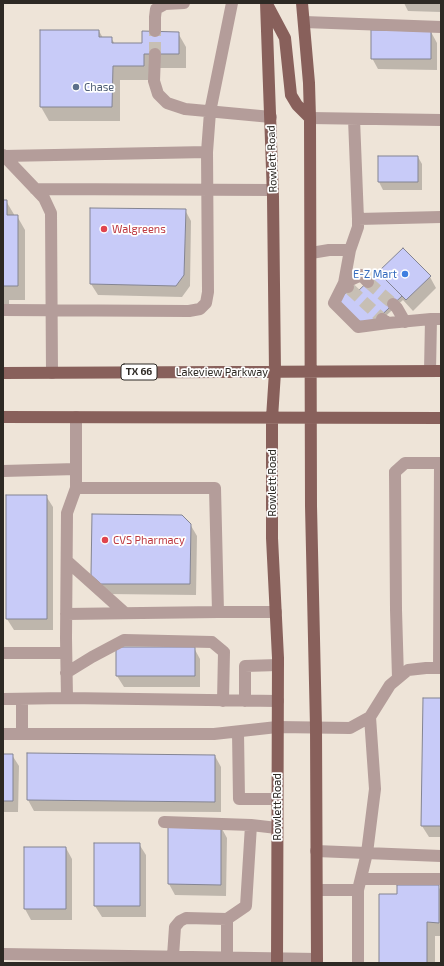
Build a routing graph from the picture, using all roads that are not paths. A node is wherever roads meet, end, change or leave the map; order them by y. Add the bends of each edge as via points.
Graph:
1 (184, 3) edge
2 (232, 3) edge
3 (266, 3) edge
4 (302, 3) edge
5 (304, 22) junction
6 (441, 27) edge
7 (155, 32) tunnel mouth
8 (154, 54) tunnel mouth
9 (210, 112) junction
10 (271, 117) junction
11 (310, 118) junction
12 (354, 119) junction
13 (441, 120) edge
14 (207, 152) junction
15 (4, 155) edge
16 (35, 189) junction
17 (207, 189) junction
18 (273, 190) junction
19 (441, 217) edge
20 (358, 219) junction
21 (350, 250) junction
22 (311, 252) junction
23 (368, 282) tunnel mouth
24 (347, 286) junction
25 (393, 304) tunnel mouth
26 (3, 310) edge
27 (52, 310) junction
28 (436, 319) edge
29 (405, 322) junction
30 (312, 371) junction
31 (436, 371) edge
32 (274, 372) junction
33 (3, 373) edge
34 (52, 373) junction
35 (3, 417) edge
36 (76, 417) junction
37 (272, 418) junction
38 (311, 418) junction
39 (441, 418) edge
40 (440, 463) edge
41 (76, 469) junction
42 (3, 472) edge
43 (76, 488) junction
44 (67, 561) junction
45 (218, 612) junction
46 (276, 612) junction
47 (125, 613) junction
48 (66, 614) junction
49 (3, 653) edge
50 (66, 653) junction
51 (278, 665) junction
52 (440, 668) edge
53 (66, 673) junction
54 (398, 678) junction
55 (3, 698) edge
56 (22, 698) junction
57 (67, 698) junction
58 (223, 701) junction
59 (245, 701) junction
60 (278, 701) junction
61 (370, 717) junction
62 (277, 726) junction
63 (316, 727) junction
64 (238, 732) junction
65 (3, 734) edge
66 (22, 734) junction
67 (277, 799) junction
68 (164, 822) dead end
69 (251, 825) junction
70 (277, 828) junction
71 (316, 851) junction
72 (367, 853) junction
73 (441, 856) edge
74 (441, 879) edge
75 (360, 884) junction
76 (316, 890) junction
77 (227, 918) junction
78 (3, 954) edge
79 (173, 956) junction
80 (26, 959) edge
81 (64, 959) edge
82 (124, 959) edge
83 (227, 960) edge
84 (277, 960) edge
85 (317, 961) edge
86 (358, 963) edge

1 - 7 street via 165,4 156,10
2 - 9 street
3 - 10 main road, Rowlett Road
3 - 11 main road via 285,38 291,95
4 - 5 main road
5 - 6 street
5 - 11 main road
8 - 9 street via 154,81 158,94 167,103 185,109
9 - 10 street
9 - 14 street
10 - 18 main road, Rowlett Road
11 - 12 street
11 - 22 main road
12 - 13 street
12 - 20 street
14 - 15 street
14 - 17 street
15 - 16 street
16 - 17 street
16 - 27 street via 44,198 51,213
17 - 18 street
17 - 27 street via 208,292 206,303 200,309
18 - 32 main road, Rowlett Road
19 - 20 street
20 - 21 street
21 - 22 street
21 - 24 street
22 - 30 main road
23 - 24 street via 361,275
24 - 29 street via 334,303 358,327 384,320
25 - 29 street
26 - 27 street
27 - 34 street
28 - 29 street
28 - 31 street
30 - 31 main road, Lakeview Parkway / TX 66
30 - 32 main road, Lakeview Parkway / TX 66
30 - 38 main road
32 - 34 main road, Lakeview Parkway / TX 66
32 - 37 main road, Rowlett Road
33 - 34 main road, Lakeview Parkway / TX 66
35 - 36 main road
36 - 37 main road
36 - 41 street
37 - 38 main road
37 - 46 main road, Rowlett Road via 272,538
38 - 39 main road
38 - 63 main road
40 - 52 street
40 - 54 street via 406,463 395,472
41 - 42 street
41 - 43 street
43 - 44 street via 67,513
43 - 45 street via 215,488
44 - 47 street
44 - 48 street
45 - 46 street
45 - 47 street
46 - 51 main road, Rowlett Road
47 - 48 street
48 - 50 street
49 - 50 street
50 - 53 street
51 - 59 street via 245,666
51 - 60 main road, Rowlett Road
52 - 54 street via 408,670
53 - 57 street
53 - 58 street via 124,640 212,642 224,652
54 - 61 street via 390,685
55 - 56 street
56 - 57 street
56 - 66 street
57 - 58 street
58 - 59 street
59 - 60 street
60 - 62 main road, Rowlett Road
61 - 63 street via 350,728
61 - 72 street via 375,790
62 - 63 street
62 - 64 street
62 - 67 main road, Rowlett Road
63 - 71 main road
64 - 66 street
64 - 67 street via 239,799
65 - 66 street
67 - 70 main road, Rowlett Road
68 - 69 street
69 - 70 street
69 - 77 street via 246,906
70 - 84 main road, Rowlett Road
71 - 72 street
71 - 76 main road
72 - 73 street
72 - 75 street
74 - 75 street
75 - 76 street
75 - 86 street
76 - 85 main road
77 - 79 street via 186,918 180,921 175,927
77 - 83 street
78 - 80 street
79 - 82 street
79 - 83 street
80 - 81 street
81 - 82 street
83 - 84 street
84 - 85 street

